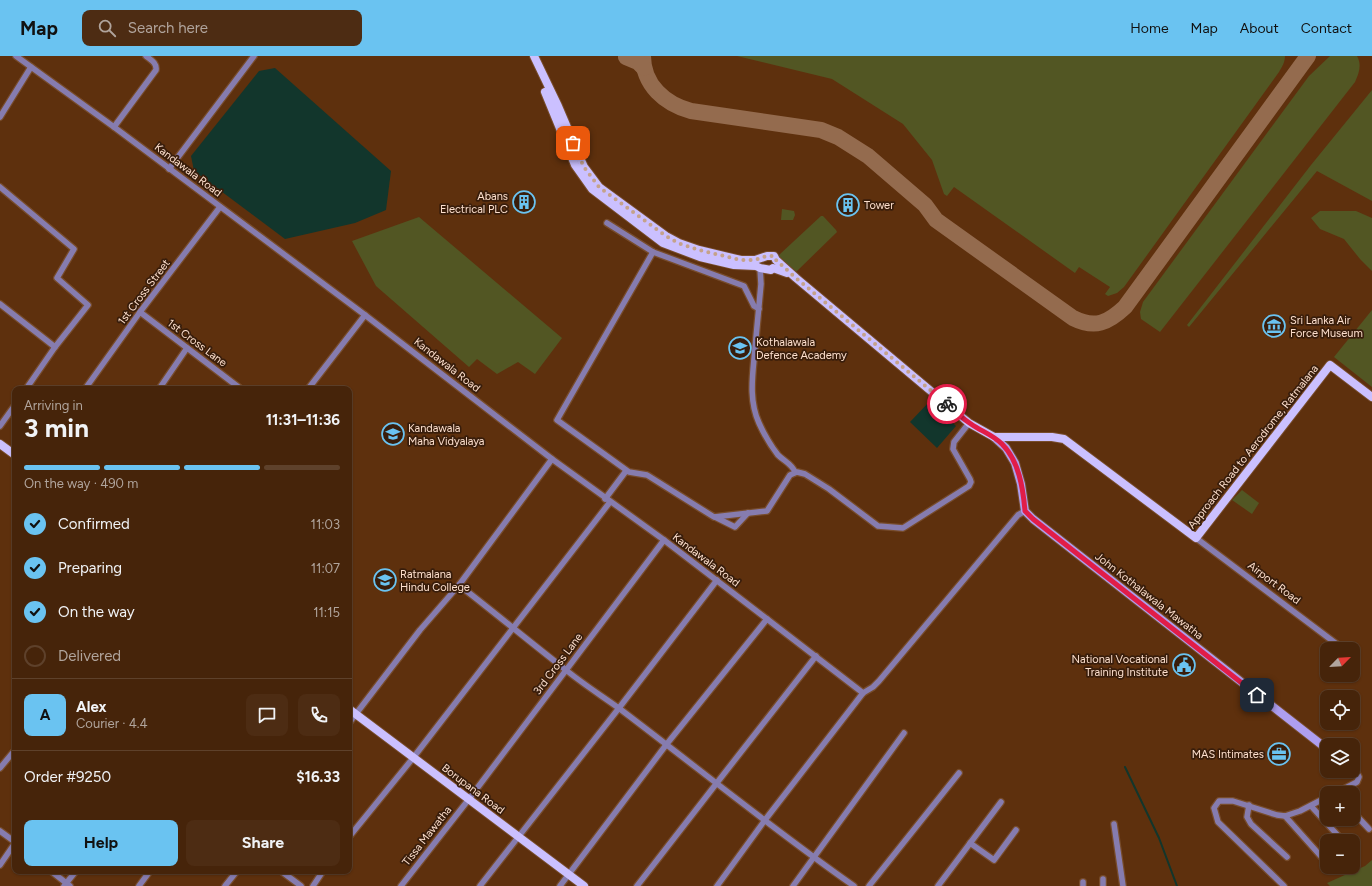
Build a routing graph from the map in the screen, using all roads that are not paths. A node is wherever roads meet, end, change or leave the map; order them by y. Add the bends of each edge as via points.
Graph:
1 (16, 56) edge
2 (146, 56) edge
3 (254, 56) edge
4 (534, 57) edge
5 (31, 67) junction
6 (0, 117) edge
7 (114, 127) junction
8 (170, 169) junction
9 (0, 187) edge
10 (220, 207) junction
11 (608, 223) dead end
12 (653, 252) junction
13 (757, 265) junction
14 (774, 266) junction
15 (761, 284) junction
16 (0, 304) edge
17 (759, 309) junction
18 (140, 312) junction
19 (365, 315) junction
20 (55, 347) junction
21 (187, 348) junction
22 (28, 386) edge
23 (87, 386) edge
24 (161, 386) edge
25 (236, 386) edge
26 (310, 386) edge
27 (1372, 397) edge
28 (12, 409) edge
29 (969, 423) junction
30 (0, 426) edge
31 (994, 437) junction
32 (0, 444) edge
33 (12, 453) edge
34 (552, 459) junction
35 (626, 471) junction
36 (795, 472) junction
37 (608, 500) junction
38 (1025, 511) junction
39 (748, 513) junction
40 (714, 517) junction
41 (1196, 538) junction
42 (664, 540) junction
43 (717, 580) junction
44 (459, 585) junction
45 (768, 618) junction
46 (514, 627) junction
47 (1334, 642) edge
48 (816, 656) junction
49 (566, 670) junction
50 (863, 693) junction
51 (619, 708) junction
52 (352, 711) edge
53 (356, 714) junction
54 (352, 719) edge
55 (904, 733) dead end
56 (1320, 744) edge
57 (666, 745) junction
58 (12, 754) edge
59 (413, 758) junction
60 (0, 768) edge
61 (959, 773) dead end
62 (1359, 778) edge
63 (716, 784) junction
64 (1349, 786) edge
65 (469, 799) junction
66 (1320, 801) edge
67 (1001, 802) dead end
68 (1249, 805) junction
69 (1311, 806) junction
70 (1285, 816) junction
71 (1360, 819) edge
72 (765, 820) junction
73 (1114, 824) dead end
74 (1369, 829) dead end
75 (1016, 830) dead end
76 (0, 831) edge
77 (352, 833) edge
78 (1337, 834) edge
79 (518, 836) junction
80 (12, 841) edge
81 (970, 843) junction
82 (12, 847) edge
83 (1320, 855) edge
84 (1287, 856) dead end
85 (814, 858) junction
86 (0, 865) edge
87 (54, 874) edge
88 (74, 874) edge
89 (148, 874) edge
90 (235, 874) edge
91 (285, 874) edge
92 (322, 874) edge
93 (569, 875) junction
94 (1103, 879) dead end
95 (67, 885) edge
96 (139, 886) edge
97 (226, 886) edge
98 (301, 886) edge
99 (312, 886) edge
100 (401, 886) edge
101 (480, 886) edge
102 (560, 886) edge
103 (584, 886) edge
104 (638, 886) edge
105 (717, 886) edge
106 (793, 886) edge
107 (854, 886) edge
108 (869, 886) edge
109 (938, 886) edge
110 (1103, 886) edge
111 (1123, 886) edge
112 (1284, 886) edge

1 - 5 street, Kandawala Road
2 - 7 street via 154,63 156,70
3 - 8 street
4 - 13 main road via 584,167 599,187 678,243
5 - 6 street
5 - 7 street, Kandawala Road
7 - 8 street, Kandawala Road
8 - 10 street, Kandawala Road
9 - 20 street via 74,250 57,278 88,306
10 - 18 street, 1st Cross Street
10 - 19 street, Kandawala Road
11 - 12 street
12 - 17 street via 744,286 754,306
12 - 35 street via 557,420
13 - 14 main road
13 - 14 main road via 767,256 774,256
13 - 15 street
14 - 15 street
14 - 29 main road, Approach Road to Aerodrome, Ratmalana via 796,278
15 - 17 street
16 - 20 street
17 - 36 street via 752,392 755,413 776,452
18 - 21 street, 1st Cross Lane
18 - 23 street, 1st Cross Street
19 - 26 street
19 - 34 street, Kandawala Road
20 - 22 street
21 - 24 street
21 - 25 street, 1st Cross Lane
27 - 41 main road, Approach Road to Aerodrome, Ratmalana via 1330,365
28 - 30 street
29 - 31 main road, Approach Road to Aerodrome, Ratmalana
29 - 36 street via 952,446 970,479 969,486 902,528 878,526 813,479
31 - 38 street via 1006,448 1015,463
31 - 41 main road, Approach Road to Aerodrome, Ratmalana via 1064,439
32 - 33 main road
34 - 37 street, Kandawala Road
34 - 44 street
35 - 37 street
35 - 40 street via 647,474
36 - 39 street via 788,477 767,511
37 - 42 street, Kandawala Road
37 - 46 street
38 - 50 street via 1018,515 879,681
38 - 56 street, John Kothalawala Mawatha
39 - 40 street
39 - 40 street via 735,527
41 - 47 street, Airport Road
42 - 43 street, Kandawala Road
42 - 49 street, 3rd Cross Lane
43 - 45 street, Kandawala Road
43 - 51 street
44 - 46 street
44 - 53 street via 420,630
45 - 48 street, Kandawala Road
45 - 57 street
46 - 49 street
46 - 59 street
48 - 50 street, Kandawala Road
48 - 63 street
49 - 51 street
49 - 65 street, 3rd Cross Lane
50 - 72 street
51 - 57 street
51 - 79 street
52 - 53 main road, Borupana Road
53 - 54 street
53 - 59 main road, Borupana Road
55 - 85 street
57 - 63 street
57 - 93 street
58 - 60 street
59 - 65 main road, Borupana Road
59 - 77 street
61 - 108 street
62 - 64 street
63 - 72 street
63 - 104 street
65 - 79 main road, Borupana Road
65 - 100 street, Tissa Mawatha
66 - 69 street
67 - 81 street
68 - 70 street
68 - 84 street via 1247,817 1251,824
68 - 112 street via 1219,801 1214,808 1218,822
69 - 70 street
69 - 78 street
70 - 83 street
71 - 74 street
72 - 85 street
72 - 105 street
73 - 111 street
75 - 81 street via 994,860
76 - 80 street
79 - 93 main road, Borupana Road
79 - 101 street
81 - 109 street
82 - 86 street
85 - 106 street
85 - 107 street
87 - 95 street
88 - 95 street
89 - 96 street
90 - 97 street
91 - 98 street
92 - 99 street
93 - 102 street
93 - 103 main road, Borupana Road
94 - 110 street

